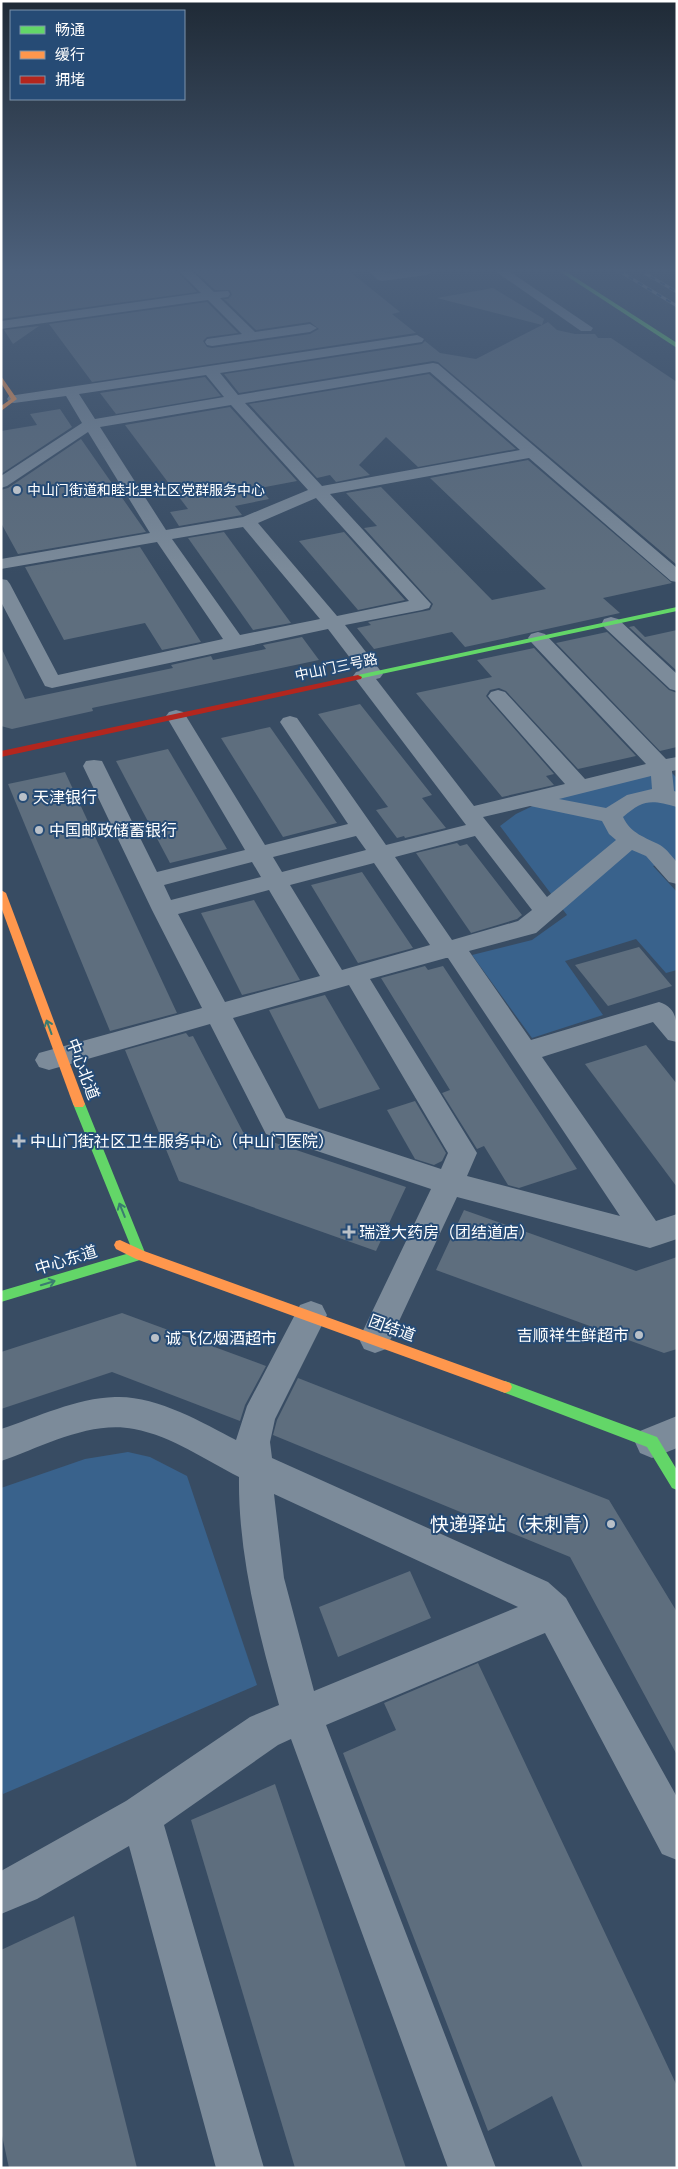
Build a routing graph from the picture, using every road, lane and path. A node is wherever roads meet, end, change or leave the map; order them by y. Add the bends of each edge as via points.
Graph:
1 (195, 372) edge
2 (212, 372) edge
3 (400, 372) edge
4 (438, 372) edge
5 (1, 378) edge
6 (70, 391) junction
7 (14, 399) junction
8 (233, 399) junction
9 (1, 408) edge
10 (91, 424) junction
11 (532, 453) junction
12 (1, 483) edge
13 (319, 491) junction
14 (247, 520) junction
15 (161, 536) junction
16 (1, 564) edge
17 (677, 576) edge
18 (1, 584) edge
19 (677, 609) edge
20 (332, 622) junction
21 (611, 623) junction
22 (538, 638) junction
23 (235, 642) junction
24 (368, 675) junction
25 (677, 685) edge
26 (498, 696) dead end
27 (176, 716) junction
28 (290, 722) dead end
29 (1, 754) edge
30 (669, 765) edge
31 (94, 766) dead end
32 (579, 786) junction
33 (670, 798) edge
34 (528, 799) junction
35 (611, 816) junction
36 (475, 821) junction
37 (362, 827) junction
38 (630, 840) junction
39 (665, 852) edge
40 (258, 853) junction
41 (381, 854) junction
42 (677, 877) edge
43 (150, 881) junction
44 (275, 882) junction
45 (1, 893) edge
46 (164, 910) junction
47 (546, 912) junction
48 (1, 926) edge
49 (450, 949) junction
50 (17, 970) dead end
51 (345, 977) junction
52 (216, 1012) junction
53 (677, 1033) edge
54 (525, 1052) junction
55 (52, 1059) junction
56 (449, 1183) junction
57 (677, 1226) edge
58 (650, 1236) junction
59 (116, 1243) dead end
60 (140, 1255) junction
61 (1, 1297) edge
62 (311, 1316) junction
63 (376, 1339) junction
64 (664, 1437) edge
65 (1, 1445) edge
66 (256, 1468) junction
67 (677, 1483) edge
68 (553, 1610) junction
69 (302, 1714) junction
70 (141, 1816) junction
71 (677, 1839) edge
72 (1, 1893) edge
73 (240, 2168) edge
74 (472, 2168) edge

1 - 6 street
2 - 8 street
3 - 8 street
4 - 11 street
5 - 7 street
6 - 7 street
6 - 10 street
7 - 9 street
8 - 10 street
8 - 13 street
10 - 12 street
10 - 15 street
11 - 13 street
11 - 17 street
13 - 14 street
13 - 20 street via 422,604
14 - 15 street
14 - 20 street
15 - 16 street
15 - 23 street
18 - 23 street via 52,682
19 - 21 street, 中山门三号路
20 - 23 street
20 - 24 street
21 - 22 street, 中山门三号路
21 - 25 street
22 - 24 street, 中山门三号路
22 - 30 street
24 - 27 street, 中山门三号路
24 - 36 street
26 - 32 street
27 - 29 street, 中山门三号路
27 - 40 street
28 - 37 street
30 - 32 street
30 - 33 street
31 - 43 street
32 - 34 street
33 - 35 street via 648,794 630,800
34 - 35 street
34 - 36 street
35 - 38 street via 617,829
36 - 41 street
36 - 47 street
37 - 40 street
37 - 41 street
38 - 39 street
38 - 47 street
39 - 42 street
40 - 43 street
40 - 44 street
41 - 44 street
41 - 49 street
43 - 46 street
44 - 46 street
44 - 51 street
55 -> 45 street, 中心北道
46 - 52 street
47 - 49 street via 527,927
48 - 50 street
49 - 51 street
49 - 54 street
51 - 52 street
51 - 56 street via 463,1152
52 - 55 street
52 - 56 street via 276,1126
53 - 54 street via 659,1011
54 - 58 street
60 -> 55 street, 中心北道
56 - 58 street
56 - 63 street
57 - 58 street
59 - 60 street, 团结道
61 -> 60 street, 中心东道
60 - 62 street, 团结道
62 - 63 street, 团结道
62 - 66 street via 259,1417 253,1442
63 - 64 street, 团结道
64 - 67 street
65 - 66 street via 81,1419 117,1412 139,1414 168,1425
66 - 68 street via 535,1595
66 - 69 street via 256,1504 266,1578
68 - 69 street
68 - 71 street
69 - 70 street via 264,1731
69 - 74 street
70 - 72 street
70 - 73 street

